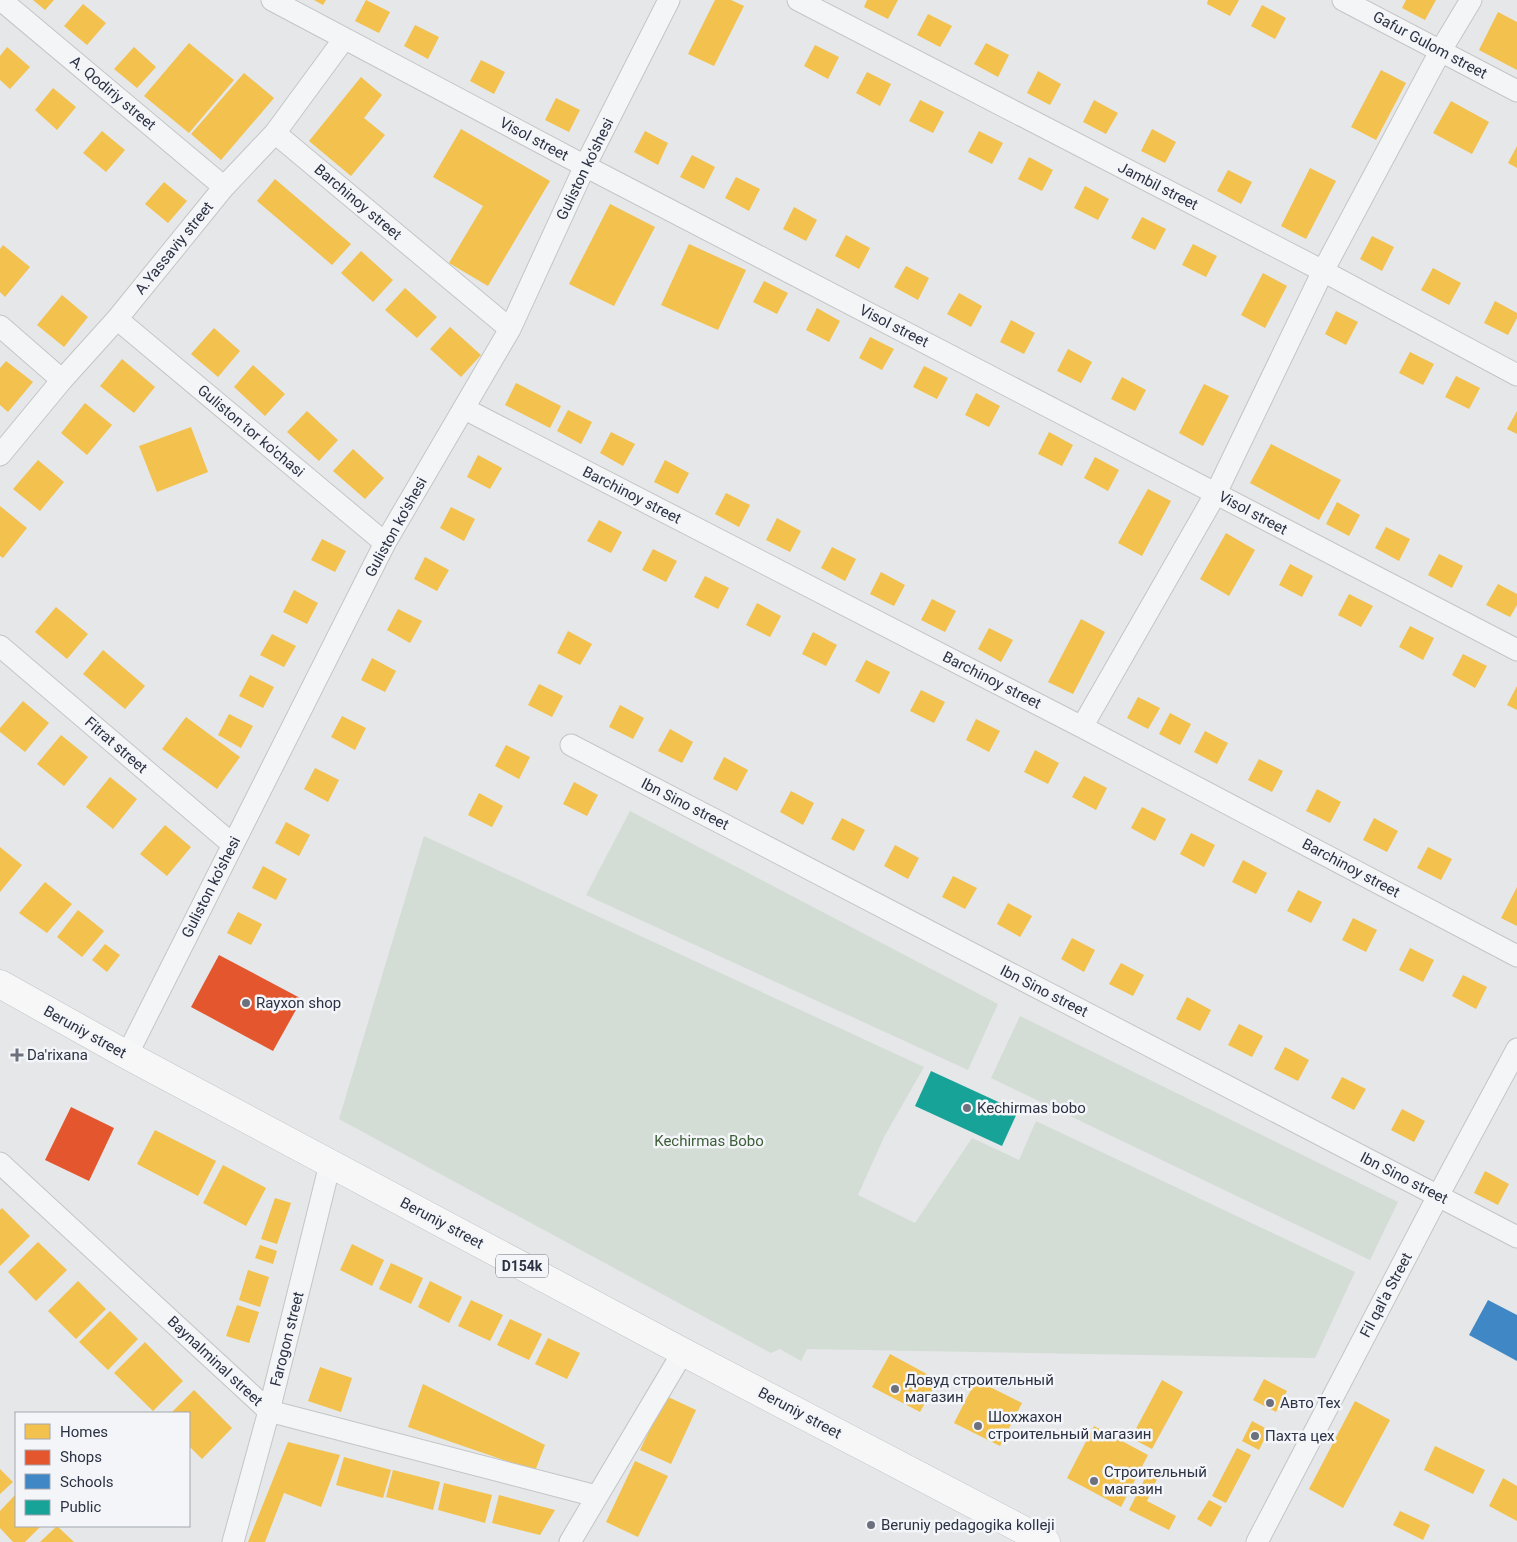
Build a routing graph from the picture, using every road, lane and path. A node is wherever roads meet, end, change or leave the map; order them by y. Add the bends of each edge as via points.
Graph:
1 (1, 0) edge
2 (272, 0) edge
3 (669, 0) edge
4 (798, 0) edge
5 (1343, 0) edge
6 (1471, 0) edge
7 (344, 39) junction
8 (1441, 50) junction
9 (1517, 91) edge
10 (275, 133) junction
11 (585, 166) junction
12 (224, 187) junction
13 (1323, 271) junction
14 (117, 319) junction
15 (0, 326) edge
16 (510, 329) junction
17 (1517, 375) edge
18 (62, 380) junction
19 (465, 408) junction
20 (0, 455) edge
21 (1216, 493) junction
22 (385, 543) junction
23 (0, 646) edge
24 (1517, 650) edge
25 (1082, 727) junction
26 (571, 745) dead end
27 (232, 844) junction
28 (1517, 956) edge
29 (0, 984) edge
30 (1517, 1049) edge
31 (127, 1055) junction
32 (0, 1163) edge
33 (330, 1164) junction
34 (1438, 1196) junction
35 (1517, 1237) edge
36 (683, 1352) junction
37 (269, 1411) junction
38 (596, 1496) junction
39 (233, 1542) edge
40 (570, 1542) edge
41 (1046, 1542) edge
42 (1257, 1542) edge

1 - 12 street, A. Qodiriy street
2 - 7 street, Visol street
3 - 11 street, Guliston ko'shesi
4 - 13 street, Jambil street
5 - 8 street, Gafur Gulom street
6 - 8 street
7 - 10 street, A.Yassaviy street
7 - 11 street, Visol street
8 - 9 street, Gafur Gulom street
8 - 13 street
10 - 12 street, A.Yassaviy street
10 - 16 street, Barchinoy street
11 - 16 street, Guliston ko'shesi
11 - 21 street, Visol street
12 - 14 street, A.Yassaviy street
13 - 17 street, Jambil street
13 - 21 street
14 - 18 street, A.Yassaviy street
14 - 22 street, Guliston tor ko'chasi
15 - 18 street
16 - 19 street, Guliston ko'shesi
18 - 20 street, A.Yassaviy street
19 - 22 street, Guliston ko'shesi
19 - 25 street, Barchinoy street
21 - 24 street, Visol street
21 - 25 street
22 - 27 street, Guliston ko'shesi
23 - 27 street, Fitrat street
25 - 28 street, Barchinoy street
26 - 34 street, Ibn Sino street
27 - 31 street, Guliston ko'shesi
29 - 31 main road, Beruniy street / D154k
30 - 34 street, Fil qal'a Street
31 - 33 main road, Beruniy street / D154k
32 - 37 street, Baynalminal street
33 - 36 main road, Beruniy street / D154k
33 - 37 street, Farogon street
34 - 35 street, Ibn Sino street
34 - 42 street, Fil qal'a Street
36 - 38 street
36 - 41 main road, Beruniy street / D154k
37 - 38 street, Baynalminal street
37 - 39 street, Farogon street
38 - 40 street

